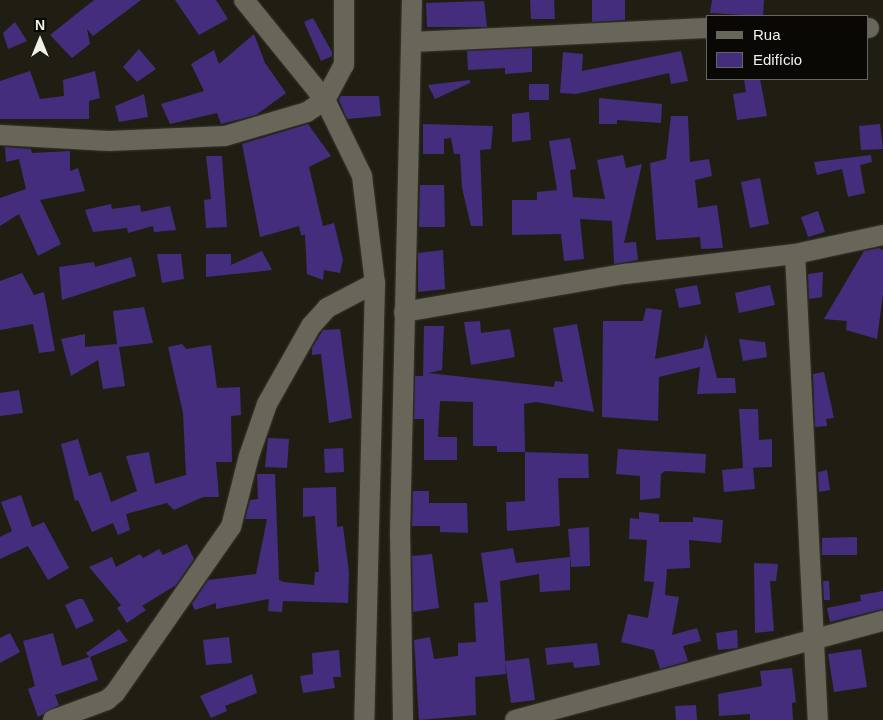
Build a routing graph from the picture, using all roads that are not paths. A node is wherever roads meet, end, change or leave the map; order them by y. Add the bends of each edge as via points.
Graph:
1 (244, 0) edge
2 (344, 0) edge
3 (412, 0) edge
4 (706, 28) edge
5 (412, 42) junction
6 (325, 100) junction
7 (0, 135) edge
8 (883, 235) edge
9 (794, 254) junction
10 (375, 283) junction
11 (404, 312) junction
12 (883, 621) edge
13 (813, 639) junction
14 (53, 720) edge
15 (364, 720) edge
16 (403, 720) edge
17 (515, 720) edge
18 (818, 720) edge

1 - 6 street
2 - 6 street via 344,65
3 - 5 street
4 - 5 street
5 - 11 street
6 - 7 street via 307,112 225,136 109,141
6 - 10 street via 362,176
8 - 9 street
9 - 11 street via 625,274
9 - 13 street
10 - 14 street via 327,308 311,326 268,404 248,456 231,527 115,693 107,700
10 - 15 street
11 - 16 street via 400,535
12 - 13 street
13 - 17 street
13 - 18 street

